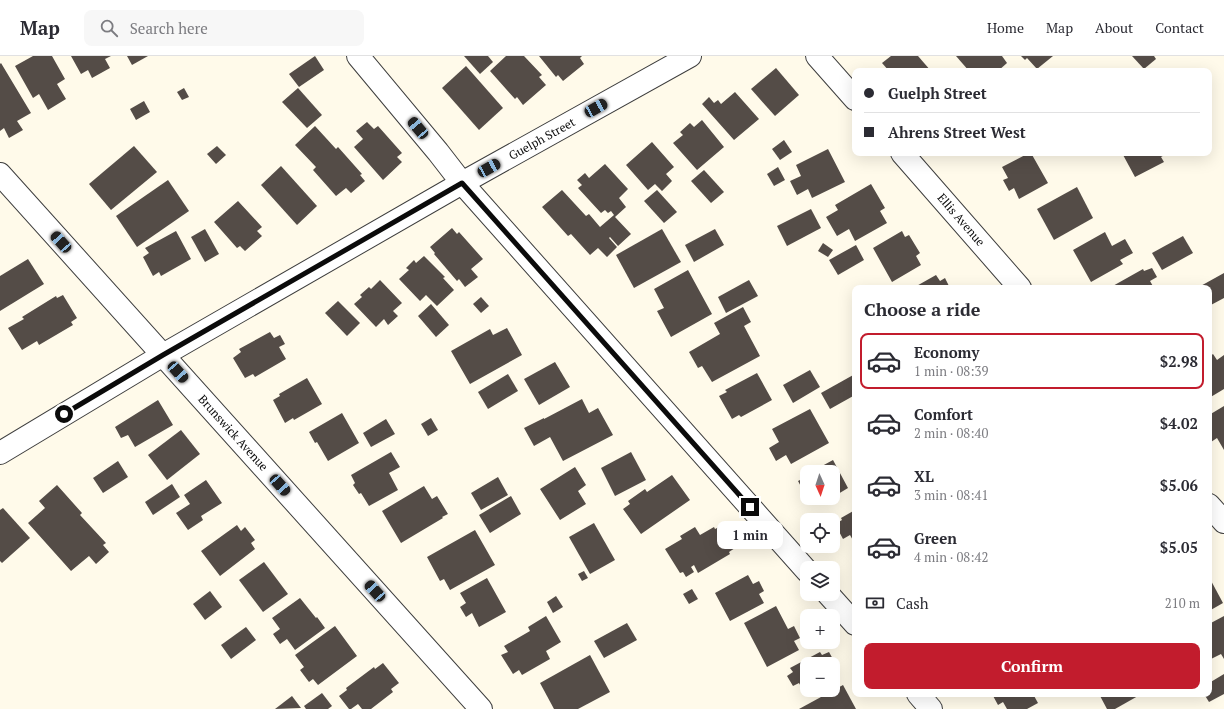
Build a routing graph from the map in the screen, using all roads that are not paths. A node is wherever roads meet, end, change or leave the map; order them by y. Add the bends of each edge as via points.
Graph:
1 (358, 56) edge
2 (690, 56) edge
3 (817, 56) edge
4 (852, 97) edge
5 (905, 156) edge
6 (0, 174) edge
7 (462, 183) junction
8 (1017, 285) edge
9 (163, 355) junction
10 (0, 453) edge
11 (1212, 508) edge
12 (1224, 522) edge
13 (800, 563) edge
14 (834, 601) edge
15 (852, 621) edge
16 (921, 697) edge
17 (481, 709) edge
18 (931, 709) edge

1 - 7 street
2 - 7 street, Guelph Street
3 - 4 street
5 - 8 street, Ellis Avenue
6 - 9 street, Brunswick Avenue
7 - 9 street, Guelph Street
7 - 13 street
9 - 10 street, Guelph Street
9 - 17 street, Brunswick Avenue
11 - 12 street
14 - 15 street
16 - 18 street

